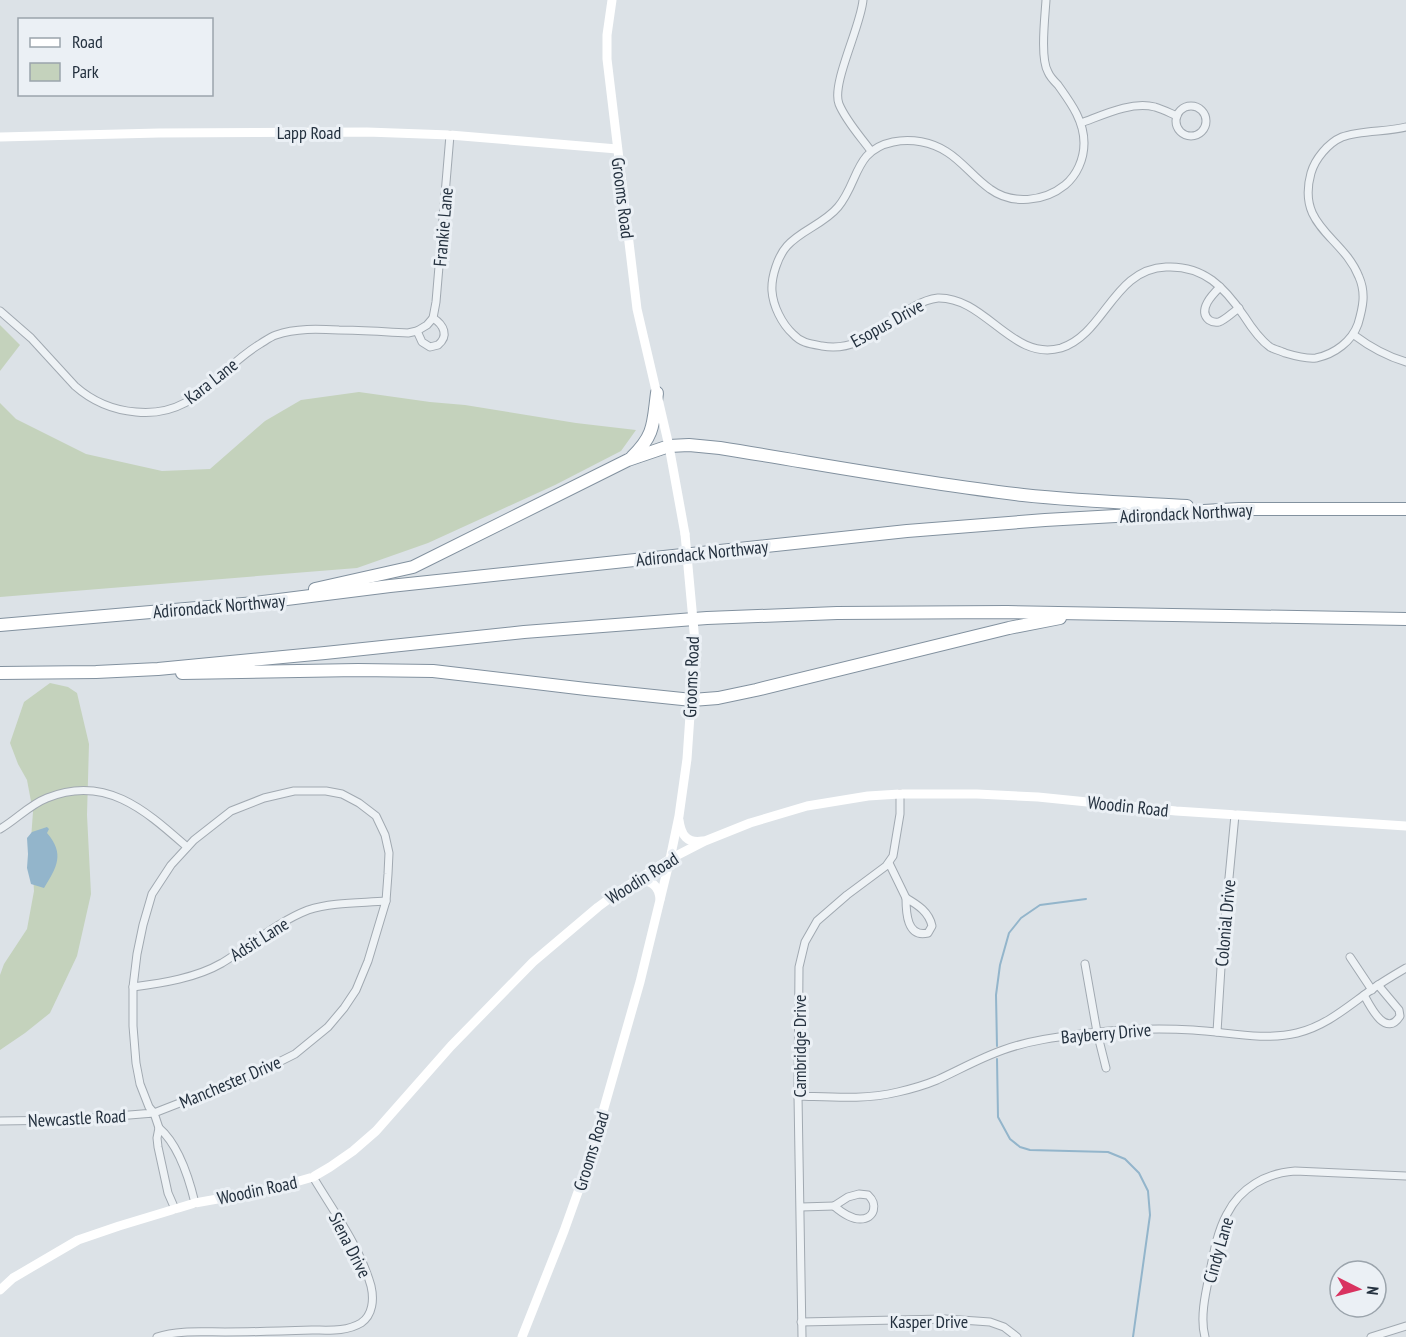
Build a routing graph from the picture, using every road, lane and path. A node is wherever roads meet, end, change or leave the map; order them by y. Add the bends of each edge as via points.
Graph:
1 (612, 0) edge
2 (863, 0) edge
3 (1046, 0) edge
4 (1177, 116) junction
5 (1081, 123) junction
6 (1406, 127) edge
7 (450, 135) junction
8 (0, 137) edge
9 (617, 149) junction
10 (871, 151) junction
11 (1220, 286) junction
12 (1239, 308) junction
13 (0, 311) edge
14 (433, 318) junction
15 (417, 331) junction
16 (1354, 335) junction
17 (1406, 362) edge
18 (657, 393) junction
19 (669, 446) junction
20 (628, 460) junction
21 (1239, 509) junction
22 (1406, 509) edge
23 (255, 603) junction
24 (1086, 613) junction
25 (1406, 619) edge
26 (0, 625) edge
27 (124, 671) junction
28 (0, 673) edge
29 (692, 700) junction
30 (900, 794) junction
31 (1235, 815) junction
32 (679, 816) junction
33 (1406, 826) edge
34 (0, 829) edge
35 (705, 841) junction
36 (187, 847) junction
37 (670, 859) junction
38 (889, 863) junction
39 (635, 881) junction
40 (906, 898) junction
41 (386, 900) junction
42 (660, 900) junction
43 (1350, 957) dead end
44 (1085, 964) dead end
45 (1406, 968) edge
46 (134, 987) junction
47 (1375, 988) junction
48 (1364, 995) junction
49 (1097, 1032) junction
50 (1217, 1032) junction
51 (1106, 1068) dead end
52 (798, 1096) junction
53 (154, 1113) junction
54 (0, 1121) edge
55 (159, 1128) junction
56 (1406, 1176) edge
57 (313, 1177) junction
58 (195, 1203) junction
59 (834, 1206) junction
60 (801, 1207) junction
61 (175, 1209) junction
62 (0, 1290) edge
63 (801, 1322) junction
64 (1406, 1326) edge
65 (157, 1337) edge
66 (522, 1337) edge
67 (802, 1337) edge
68 (1017, 1337) edge
69 (1205, 1337) edge
70 (1371, 1337) edge

1 - 9 street, Grooms Road via 607,59
2 - 10 street via 843,66 838,98
3 - 5 street via 1045,65
4 - 4 street via 1176,125 1184,135 1196,135 1205,126 1204,114 1194,107 1182,109
4 - 5 street via 1156,107 1131,107
5 - 10 street via 1084,142 1078,170 1053,193 1030,200 991,191 946,151 925,142 890,142
6 - 16 street via 1342,137 1313,165 1307,186 1310,207 1321,229 1358,274 1364,294
7 - 8 street, Lapp Road via 367,132
7 - 9 street, Lapp Road
7 - 14 street, Frankie Lane
9 - 18 street, Grooms Road via 637,309
10 - 11 street, Esopus Drive via 842,203 786,248 774,274 774,303 787,328 805,343 845,347 867,338 908,309 940,298 959,302 983,315 1025,345 1054,350 1083,336 1128,283 1145,272 1180,267
11 - 12 street, Esopus Drive
11 - 12 street via 1205,307 1208,319 1220,322
12 - 16 street, Esopus Drive via 1271,348 1298,357 1316,358 1335,351
13 - 15 street, Kara Lane via 82,392 110,408 142,413 162,412 192,400 250,350 275,335 312,329
14 - 15 street
14 - 15 street via 445,334 438,345 425,345
16 - 17 street
18 - 19 street, Grooms Road
18 - 20 highway via 648,440
19 - 20 highway
19 - 21 highway via 720,448 1023,495
19 - 29 street, Grooms Road, bridge via 685,534 695,642
20 - 23 highway via 413,567
21 - 22 highway, Adirondack Northway
21 - 23 highway, Adirondack Northway via 907,531
23 - 26 highway, Adirondack Northway
24 - 25 highway
24 - 27 highway via 707,618
24 - 29 highway via 756,690
27 - 28 highway
27 - 29 highway via 433,671
29 - 32 street, Grooms Road
30 - 31 street, Woodin Road via 1038,797
30 - 35 street, Woodin Road via 807,806
30 - 38 street via 896,844
31 - 33 street, Woodin Road
31 - 50 street, Colonial Drive
32 - 35 street via 685,837 692,842
32 - 37 street, Grooms Road
34 - 36 street via 46,798 102,792 137,806
35 - 37 street, Woodin Road
36 - 41 street, Manchester Drive via 231,811 264,798 294,791 342,794 376,816 382,826 389,853
36 - 46 street, Manchester Drive via 152,894 138,944
37 - 39 street, Woodin Road
37 - 42 street, Grooms Road
38 - 40 street
38 - 52 street, Cambridge Drive via 817,921 805,942 799,966
39 - 42 street via 653,884
39 - 57 street, Woodin Road via 533,962 376,1131
40 - 40 street via 920,906 931,921 928,933 915,933 911,928
41 - 46 street, Adsit Lane via 310,910 290,918 220,963 194,974
41 - 53 street, Manchester Drive via 356,990 328,1027 295,1054 259,1072
42 - 66 street, Grooms Road via 588,1164
43 - 47 street
44 - 49 street
45 - 47 street, Bayberry Drive
46 - 53 street, Manchester Drive via 136,1063 140,1084
47 - 48 street, Bayberry Drive
47 - 48 street via 1399,1010 1396,1022 1385,1023
48 - 50 street, Bayberry Drive via 1325,1023 1297,1033 1264,1036
49 - 50 street, Bayberry Drive
49 - 51 street
49 - 52 street, Bayberry Drive via 1006,1049 936,1080 896,1092 848,1098
52 - 60 street, Cambridge Drive
53 - 54 street, Newcastle Road
53 - 55 street, Manchester Drive
55 - 58 street, Manchester Drive via 184,1167
55 - 61 street, Manchester Drive via 158,1147
56 - 69 street, Cindy Lane via 1295,1171 1267,1176 1252,1185 1225,1215 1216,1243 1203,1321
57 - 58 street, Woodin Road
57 - 65 street, Siena Drive via 363,1265 372,1296 366,1319 348,1329 183,1332
58 - 61 street, Woodin Road
59 - 59 street via 859,1194 868,1195 874,1208 869,1217 859,1219
59 - 60 street
60 - 63 street, Cambridge Drive
61 - 62 street, Woodin Road via 78,1240 13,1278
63 - 67 street, Cambridge Drive
63 - 68 street, Kasper Drive via 976,1320 1004,1327
64 - 70 street

